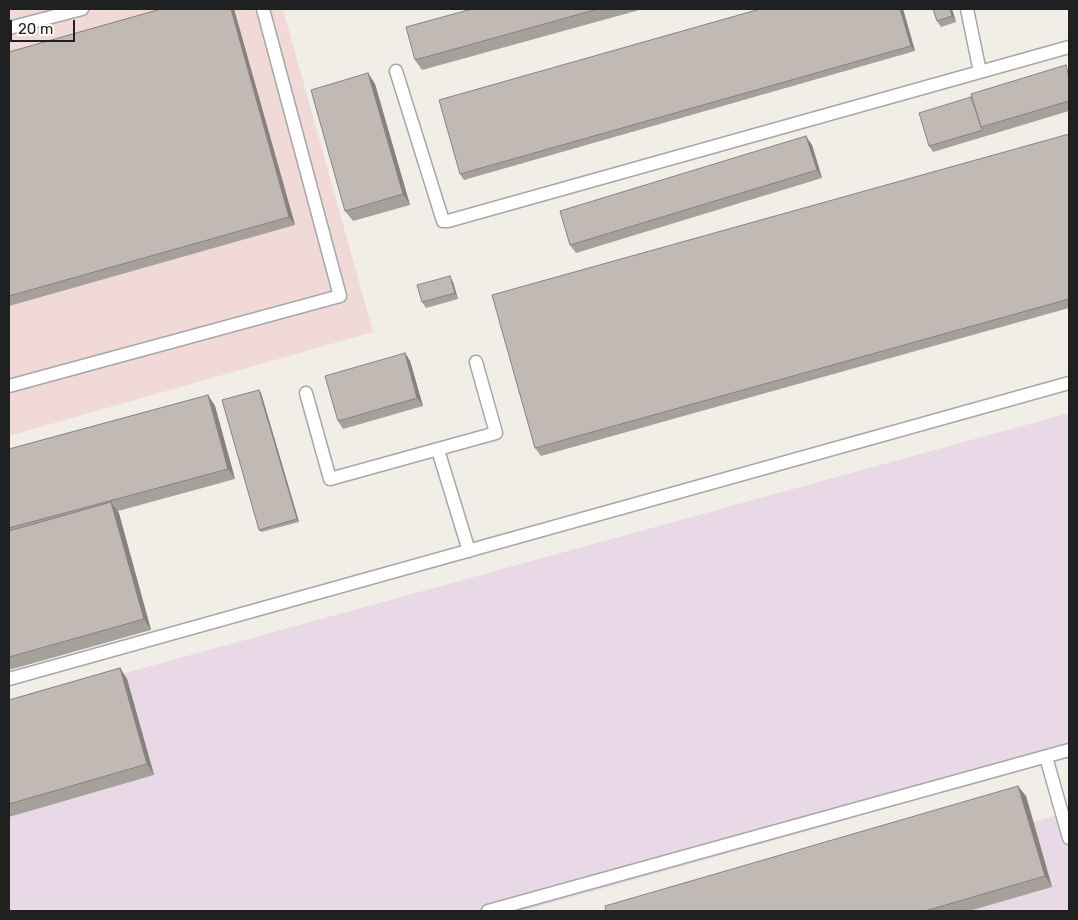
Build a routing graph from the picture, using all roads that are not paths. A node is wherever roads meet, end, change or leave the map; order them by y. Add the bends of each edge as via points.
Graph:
1 (82, 9) edge
2 (263, 9) edge
3 (967, 9) edge
4 (9, 28) edge
5 (1069, 47) edge
6 (396, 71) dead end
7 (980, 72) junction
8 (476, 362) dead end
9 (1069, 383) edge
10 (9, 386) edge
11 (306, 393) dead end
12 (438, 450) junction
13 (469, 551) junction
14 (9, 679) edge
15 (1069, 750) edge
16 (1046, 757) junction
17 (1069, 838) edge
18 (488, 911) edge

1 - 4 lane
2 - 10 lane via 340,296
3 - 7 lane
5 - 7 lane
6 - 7 lane via 443,221
8 - 12 lane via 496,434
9 - 13 lane
11 - 12 lane via 330,480
12 - 13 lane
13 - 14 lane
15 - 16 lane
16 - 17 lane
16 - 18 lane

